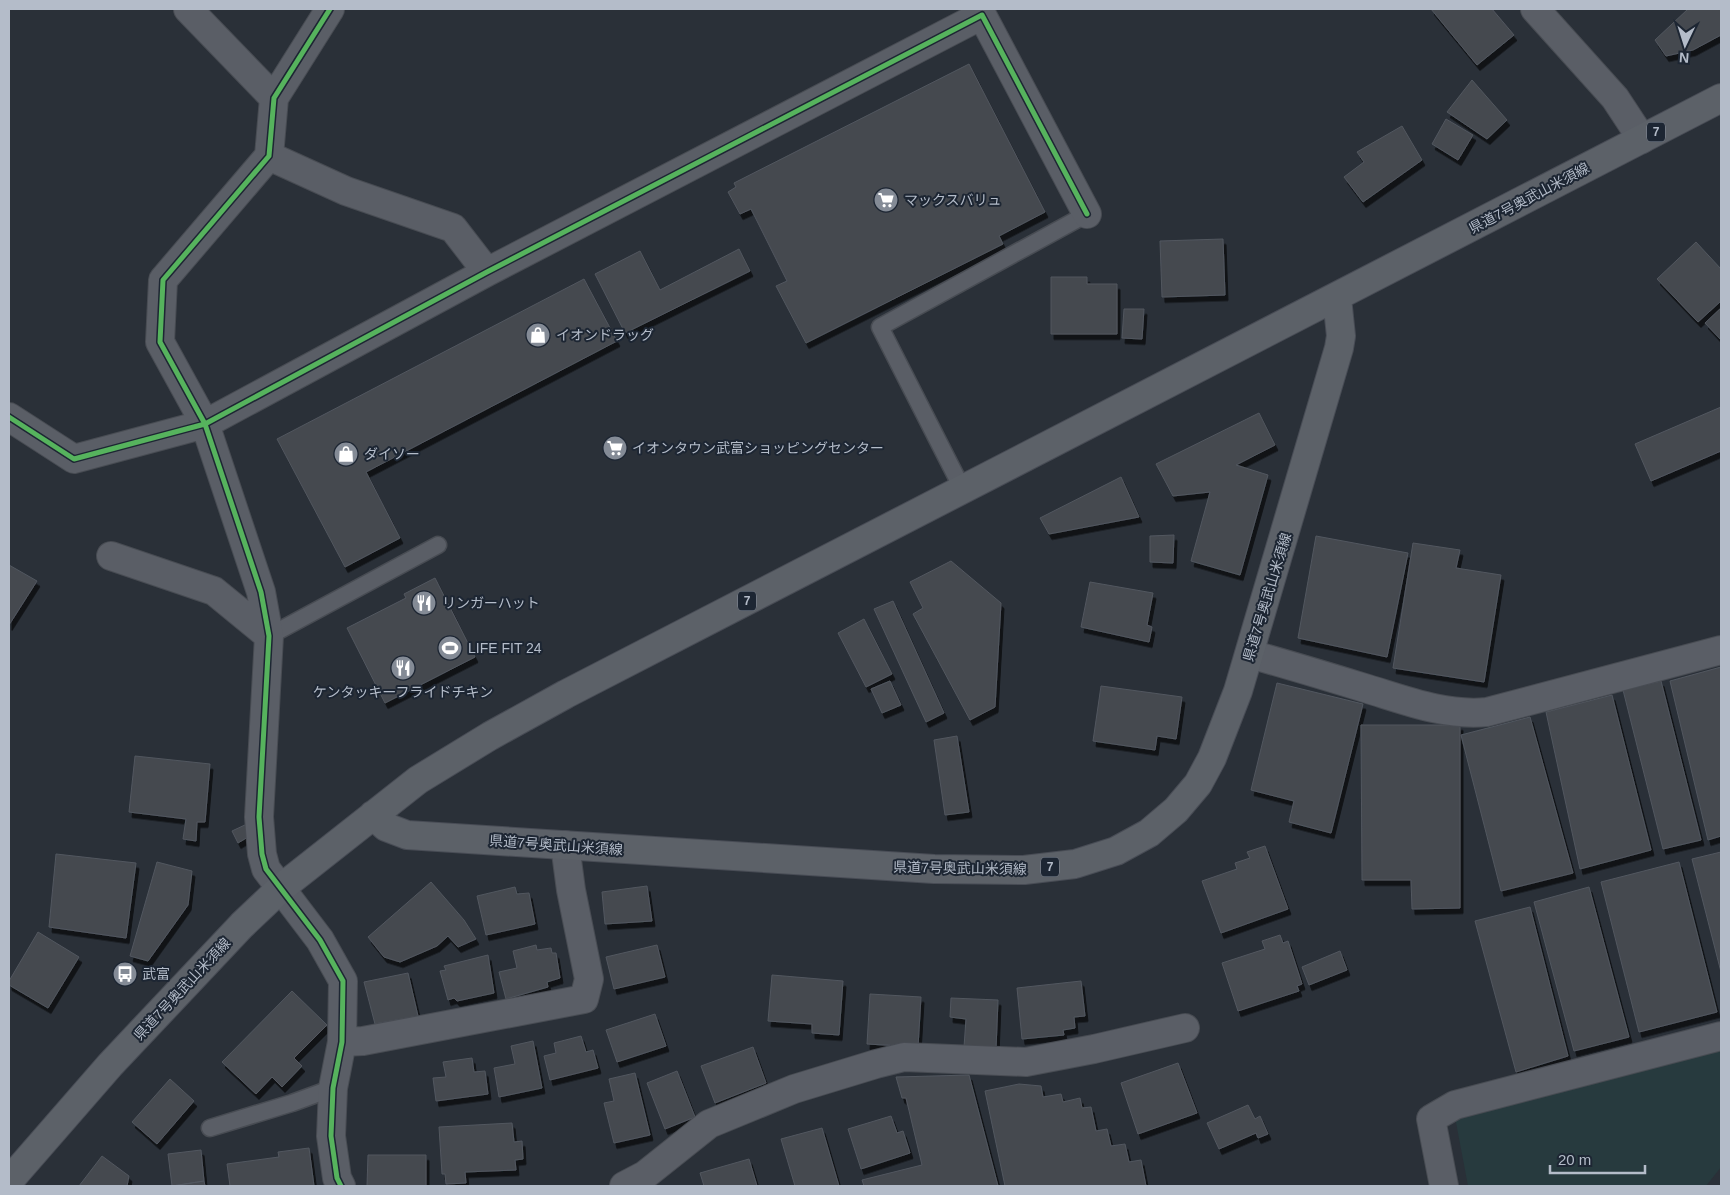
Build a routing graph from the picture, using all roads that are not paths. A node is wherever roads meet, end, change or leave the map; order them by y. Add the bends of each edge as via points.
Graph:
1 (188, 9) edge
2 (330, 9) edge
3 (1535, 9) edge
4 (274, 98) junction
5 (1721, 98) edge
6 (1642, 139) junction
7 (269, 156) junction
8 (1087, 214) joint
9 (487, 272) junction
10 (1337, 298) junction
11 (9, 417) edge
12 (205, 424) junction
13 (963, 490) junction
14 (438, 545) dead end
15 (111, 556) dead end
16 (269, 636) junction
17 (1721, 650) edge
18 (1250, 654) junction
19 (373, 815) junction
20 (565, 845) junction
21 (281, 888) junction
22 (1185, 1028) dead end
23 (1721, 1036) edge
24 (342, 1042) junction
25 (333, 1088) junction
26 (210, 1128) dead end
27 (9, 1182) edge
28 (341, 1186) edge
29 (624, 1186) edge
30 (1444, 1186) edge

1 - 4 street
2 - 4 street
3 - 6 street via 1615,98
4 - 7 street
5 - 6 main road, 県道7号奥武山米須線 / 7
6 - 10 main road, 県道7号奥武山米須線 / 7
7 - 9 street via 346,191 453,228
7 - 12 street via 163,280 160,342
8 - 9 street via 982,15
8 - 13 lane via 880,327
9 - 12 street
10 - 13 main road, 県道7号奥武山米須線 / 7
10 - 18 main road, 県道7号奥武山米須線 / 7 via 1339,348
11 - 12 street via 74,459
12 - 16 street via 261,592
13 - 19 main road, 県道7号奥武山米須線 / 7 via 566,694 418,780
14 - 16 lane
15 - 16 street via 214,591
16 - 21 street via 259,816 266,869
17 - 18 street via 1472,714 1424,706
18 - 20 main road, 県道7号奥武山米須線 / 7 via 1212,758 1198,784 1176,810 1149,833 1116,851 1074,864 1024,870 934,869
19 - 20 main road, 県道7号奥武山米須線 / 7 via 386,826 407,835
19 - 21 main road, 県道7号奥武山米須線 / 7
20 - 24 street via 589,979 584,999 363,1041
21 - 24 street via 320,940 342,981
21 - 27 main road, 県道7号奥武山米須線 / 7 via 110,1065
22 - 29 street via 1026,1062 904,1057 876,1064 794,1090 709,1124 645,1174
23 - 30 street via 1455,1105 1431,1119
24 - 25 street
25 - 26 lane
25 - 28 street via 331,1136

